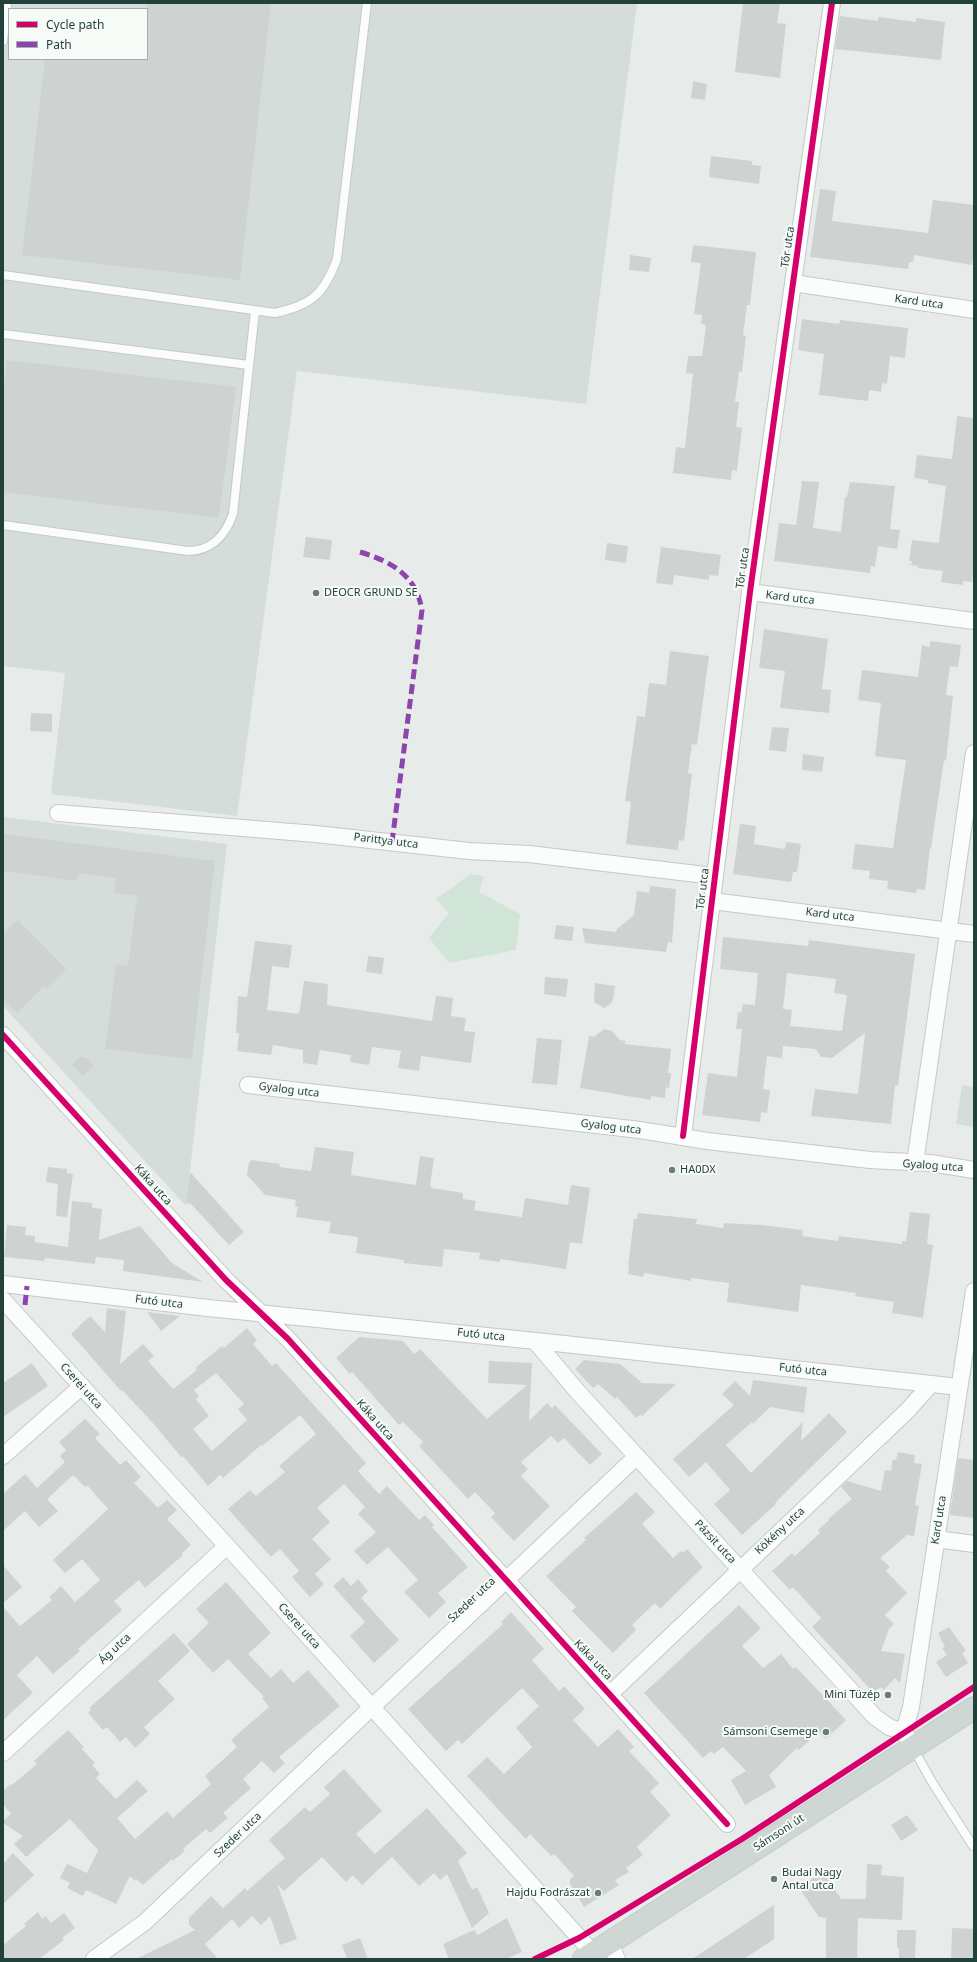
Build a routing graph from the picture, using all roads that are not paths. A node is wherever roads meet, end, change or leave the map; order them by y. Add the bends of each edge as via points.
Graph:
1 (7, 3) edge
2 (367, 3) edge
3 (832, 3) edge
4 (3, 41) edge
5 (3, 276) edge
6 (793, 283) junction
7 (974, 310) edge
8 (255, 311) junction
9 (3, 334) edge
10 (249, 365) junction
11 (3, 525) edge
12 (750, 592) junction
13 (974, 621) edge
14 (974, 753) edge
15 (58, 813) dead end
16 (714, 876) junction
17 (712, 900) junction
18 (948, 930) junction
19 (974, 934) edge
20 (3, 1035) edge
21 (248, 1085) dead end
22 (683, 1136) junction
23 (915, 1164) junction
24 (974, 1170) edge
25 (3, 1284) edge
26 (974, 1291) edge
27 (3, 1300) edge
28 (260, 1312) junction
29 (535, 1341) junction
30 (931, 1384) junction
31 (82, 1386) junction
32 (960, 1388) junction
33 (3, 1456) edge
34 (637, 1456) junction
35 (936, 1539) junction
36 (974, 1544) edge
37 (227, 1546) junction
38 (740, 1569) junction
39 (507, 1580) junction
40 (611, 1693) junction
41 (372, 1707) junction
42 (974, 1708) edge
43 (909, 1740) junction
44 (3, 1753) edge
45 (727, 1824) dead end
46 (973, 1846) dead end
47 (601, 1954) edge
48 (94, 1959) edge

1 - 4 lane
2 - 8 lane via 337,259 330,278 312,300 295,309 275,313
3 - 6 street, Tőr utca
5 - 8 lane
6 - 7 street, Kard utca
6 - 12 street, Tőr utca
8 - 10 lane
9 - 10 lane
10 - 11 lane via 233,514 228,528 211,546 199,551 188,551
12 - 13 street, Kard utca
12 - 16 street, Tőr utca
14 - 18 street
15 - 16 street, Parittya utca via 316,834 469,851 529,854
16 - 17 street, Tőr utca
17 - 18 street, Kard utca
17 - 22 street, Tőr utca
18 - 19 street, Kard utca
18 - 23 street
20 - 28 street, Káka utca via 226,1280
21 - 22 street, Gyalog utca
22 - 23 street, Gyalog utca via 855,1159
23 - 24 street, Gyalog utca via 937,1164
25 - 28 street, Futó utca
26 - 32 street, Kard utca
27 - 31 street, Cserei utca
28 - 29 street, Futó utca
28 - 39 street, Káka utca via 288,1339
29 - 30 street, Futó utca
29 - 34 street, Pázsit utca
30 - 32 street, Futó utca
30 - 38 street, Kökény utca via 908,1410
31 - 33 street
31 - 37 street, Cserei utca
32 - 35 street, Kard utca
34 - 38 street, Pázsit utca
34 - 39 street, Szeder utca
35 - 36 street
35 - 43 street, Kard utca via 911,1707
37 - 41 street, Cserei utca
37 - 44 street, Ág utca
38 - 40 street, Kökény utca
38 - 43 street, Pázsit utca via 875,1717
39 - 40 street, Káka utca
39 - 41 street, Szeder utca
40 - 45 street, Káka utca
41 - 47 street, Cserei utca
41 - 48 street, Szeder utca via 144,1922
42 - 43 main road, Sámsoni út
43 - 46 lane via 932,1782
43 - 47 main road, Sámsoni út

